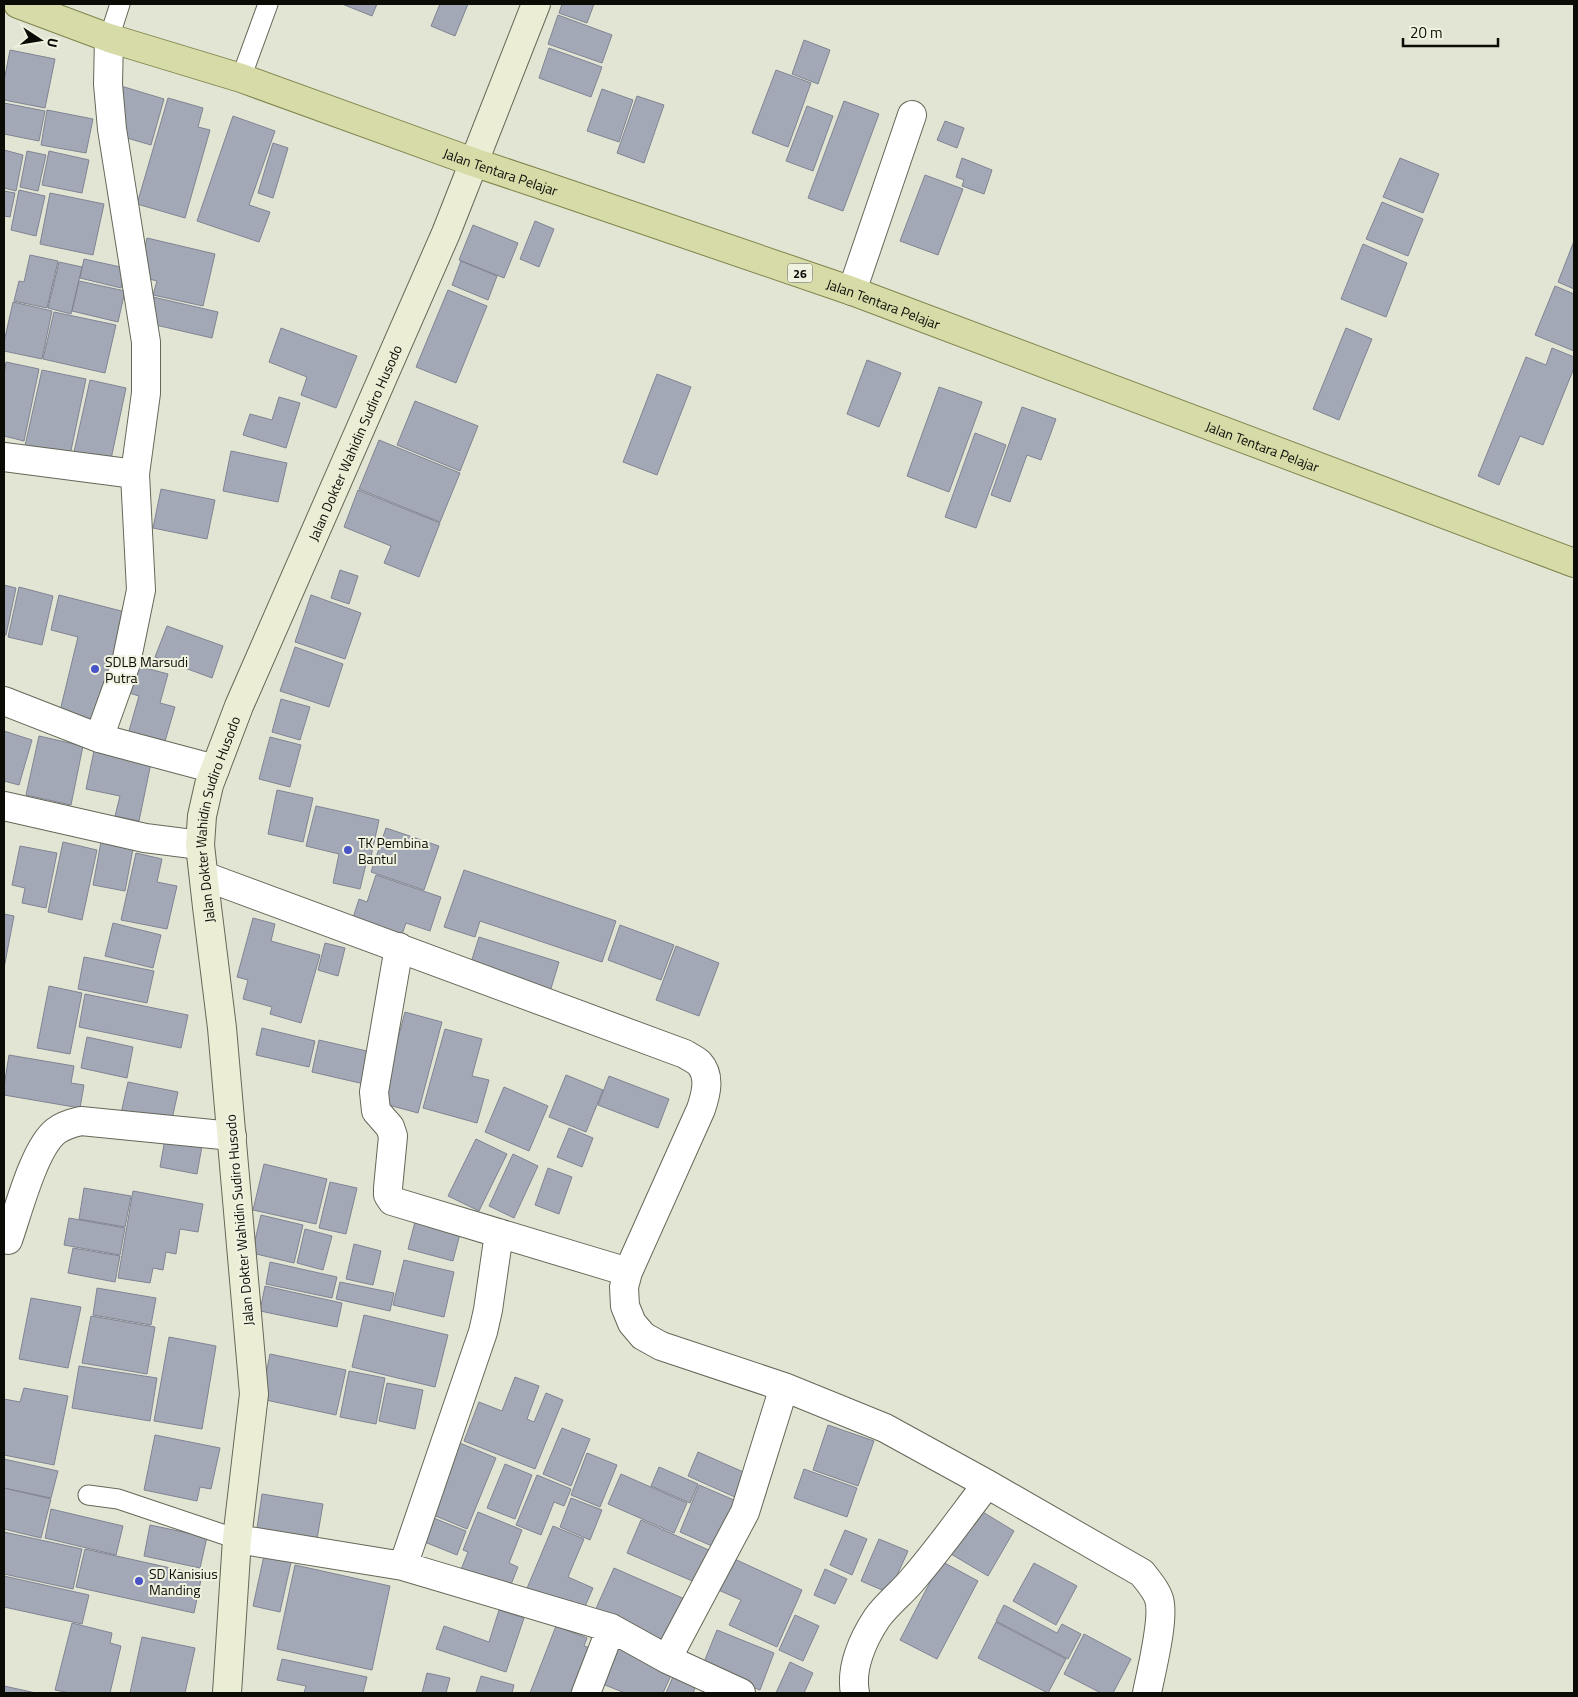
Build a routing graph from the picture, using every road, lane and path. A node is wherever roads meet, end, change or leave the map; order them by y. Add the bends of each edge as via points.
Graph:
1 (18, 4) edge
2 (120, 4) edge
3 (268, 4) edge
4 (536, 4) edge
5 (109, 38) junction
6 (241, 78) junction
7 (912, 115) dead end
8 (473, 162) junction
9 (852, 291) junction
10 (4, 456) edge
11 (135, 474) junction
12 (1574, 563) edge
13 (4, 701) edge
14 (99, 738) junction
15 (215, 769) junction
16 (4, 806) edge
17 (200, 845) junction
18 (204, 876) junction
19 (399, 947) junction
20 (232, 1136) junction
21 (499, 1233) junction
22 (5, 1246) edge
23 (628, 1272) junction
24 (784, 1387) junction
25 (987, 1484) junction
26 (88, 1495) dead end
27 (237, 1539) junction
28 (403, 1566) junction
29 (611, 1628) junction
30 (667, 1659) junction
31 (227, 1693) edge
32 (586, 1693) edge
33 (741, 1693) edge
34 (855, 1693) edge
35 (1147, 1693) edge

1 - 5 main road, Jalan Tentara Pelajar / 26
2 - 5 lane
3 - 6 lane
4 - 8 main road, Jalan Dokter Wahidin Sudiro Husodo
5 - 6 main road, Jalan Tentara Pelajar / 26
5 - 11 street via 112,130 146,342 146,393
6 - 8 main road, Jalan Tentara Pelajar / 26
7 - 9 street
8 - 9 main road, Jalan Tentara Pelajar / 26
8 - 15 main road, Jalan Dokter Wahidin Sudiro Husodo via 446,233 239,706
9 - 12 main road, Jalan Tentara Pelajar / 26
10 - 11 street
11 - 14 street via 141,590 126,663
13 - 14 street
14 - 15 street
15 - 17 main road, Jalan Dokter Wahidin Sudiro Husodo via 202,816
16 - 17 street via 145,838
17 - 18 main road, Jalan Dokter Wahidin Sudiro Husodo
18 - 19 street
18 - 20 main road, Jalan Dokter Wahidin Sudiro Husodo
19 - 21 street via 374,1092 376,1111 390,1127 393,1136 388,1194 392,1201
19 - 23 street via 685,1054 699,1063 706,1076 706,1093 701,1109
20 - 22 street via 81,1121 67,1124 56,1131 38,1156
20 - 27 main road, Jalan Dokter Wahidin Sudiro Husodo via 254,1394
21 - 23 street
21 - 28 street via 483,1332
23 - 24 street via 624,1287 625,1306 632,1323 643,1336 662,1346
24 - 25 street via 885,1428
24 - 30 street via 746,1512
25 - 34 street via 914,1579 878,1617 857,1659 852,1681
25 - 35 street via 1142,1573 1154,1587 1160,1599 1161,1617
26 - 27 lane via 118,1499
27 - 28 street
27 - 31 main road, Jalan Dokter Wahidin Sudiro Husodo
28 - 29 street
29 - 30 street
29 - 32 street
30 - 33 street

